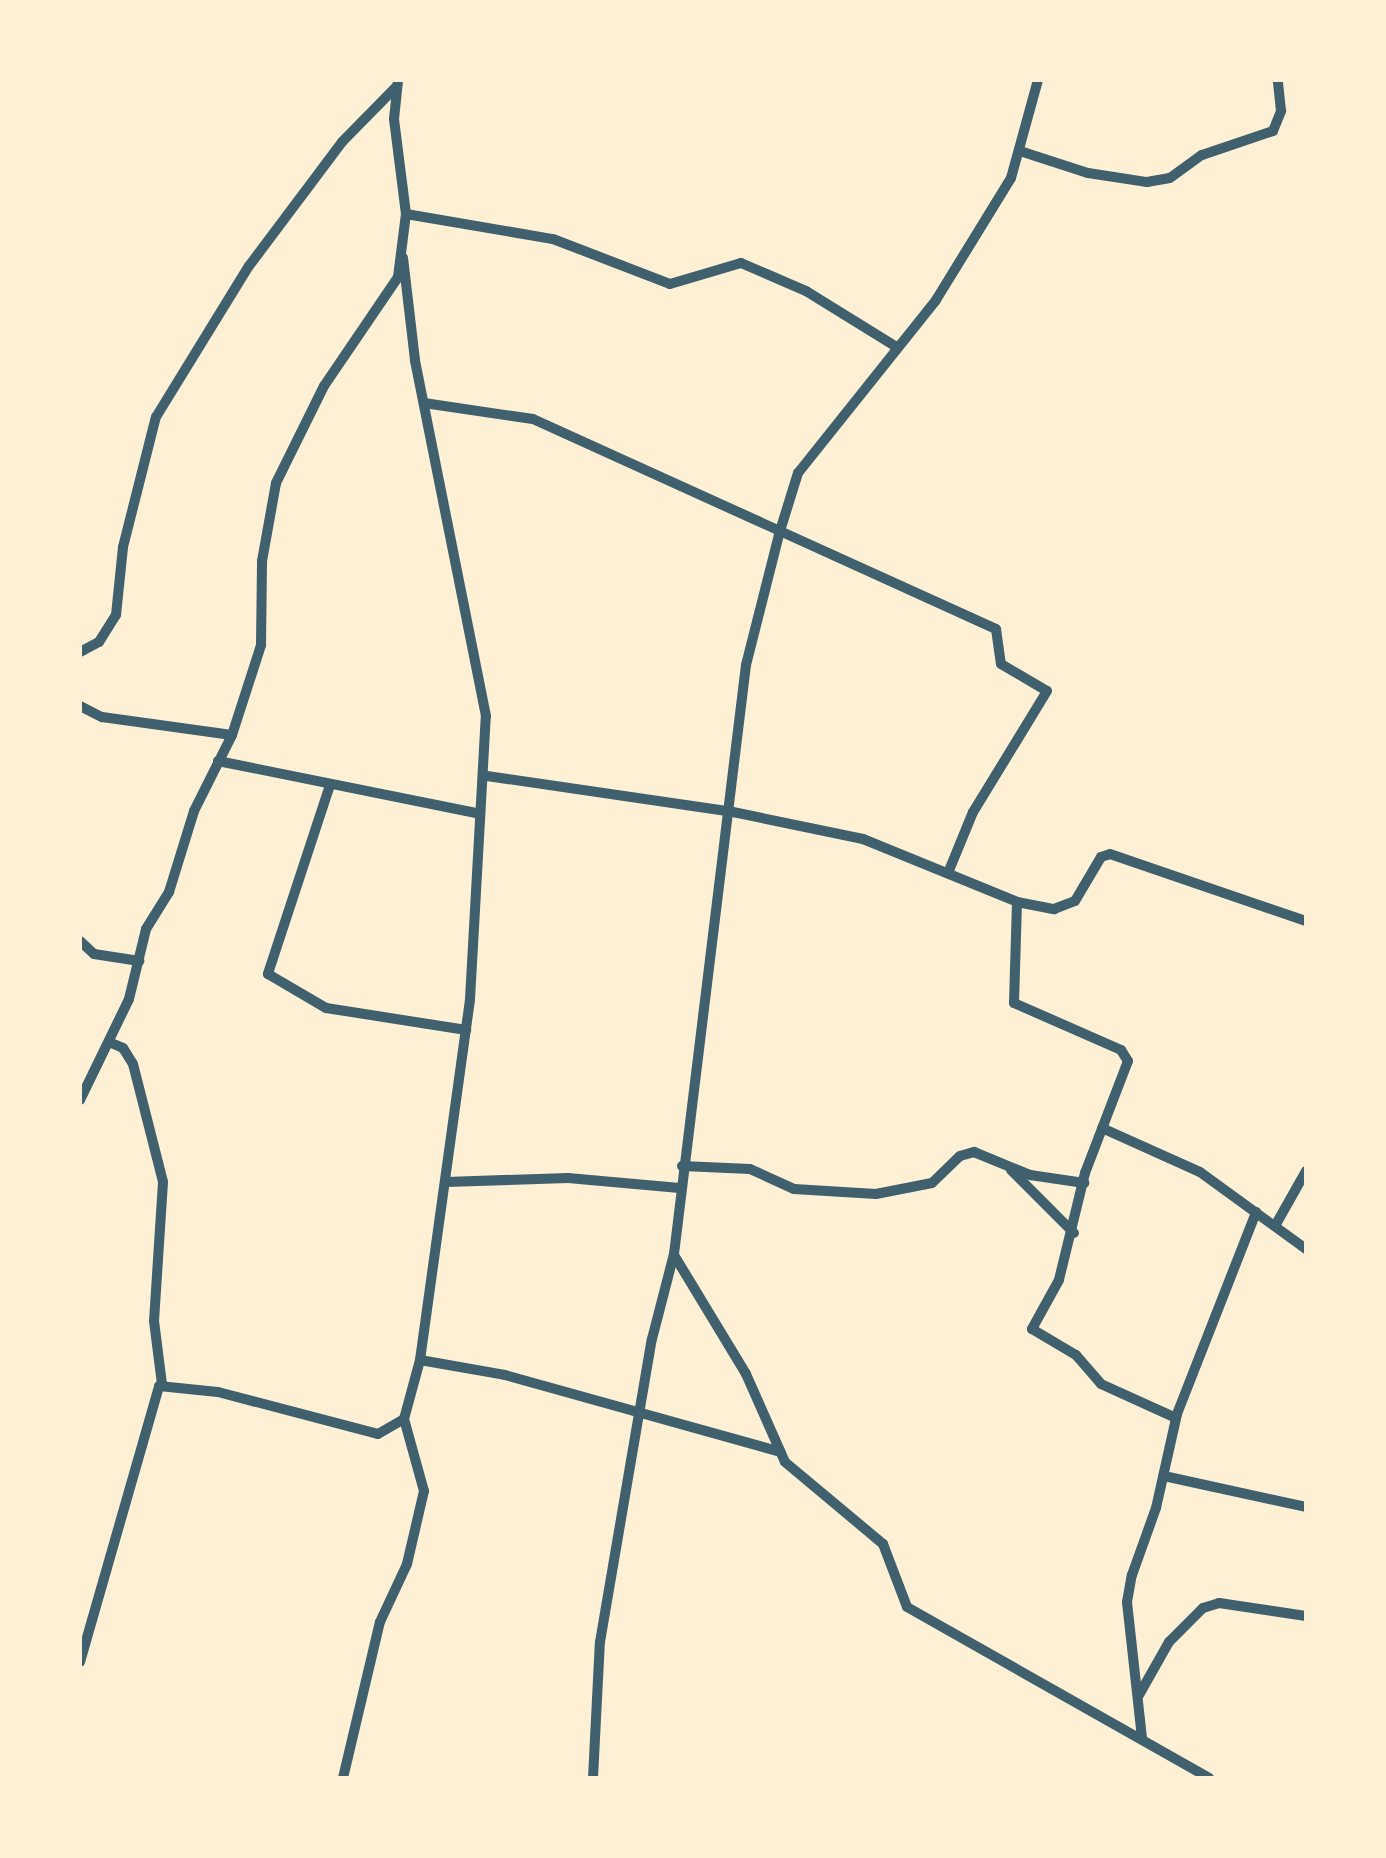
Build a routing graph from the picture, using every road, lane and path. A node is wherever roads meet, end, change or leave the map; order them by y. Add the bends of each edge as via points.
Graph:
1 (1038, 80) edge
2 (1278, 80) edge
3 (397, 83) edge
4 (1023, 152) junction
5 (406, 214) junction
6 (403, 258) junction
7 (895, 346) junction
8 (424, 403) junction
9 (780, 531) junction
10 (80, 652) edge
11 (80, 706) edge
12 (232, 735) junction
13 (218, 761) junction
14 (486, 776) junction
15 (330, 785) junction
16 (728, 811) junction
17 (480, 814) junction
18 (948, 874) junction
19 (1017, 902) junction
20 (1306, 922) edge
21 (80, 941) edge
22 (138, 961) junction
23 (466, 1030) junction
24 (108, 1042) junction
25 (80, 1100) edge
26 (1102, 1128) junction
27 (682, 1166) junction
28 (1007, 1166) junction
29 (1306, 1171) edge
30 (446, 1182) junction
31 (1084, 1182) junction
32 (680, 1188) junction
33 (1256, 1212) junction
34 (1275, 1226) junction
35 (1074, 1232) junction
36 (1306, 1249) edge
37 (674, 1254) junction
38 (420, 1360) junction
39 (162, 1384) junction
40 (638, 1416) junction
41 (1176, 1418) junction
42 (404, 1419) junction
43 (780, 1452) junction
44 (1164, 1476) junction
45 (1306, 1507) edge
46 (1306, 1616) edge
47 (80, 1662) edge
48 (1139, 1696) junction
49 (1142, 1738) junction
50 (343, 1778) edge
51 (593, 1778) edge
52 (1209, 1778) edge

1 - 4 street
2 - 4 street via 1281,111 1273,132 1202,155 1170,178 1147,182 1088,173
3 - 5 street
3 - 10 street via 342,142 249,266 156,417 123,547 116,615 99,642
4 - 7 street via 954,273
5 - 6 street
5 - 7 street via 553,238 670,284 741,263 806,291
6 - 8 street
6 - 12 street via 389,292 324,386 276,483 262,561 261,644
7 - 9 street via 798,473
8 - 9 street via 533,419
8 - 14 street via 484,691
9 - 16 street via 746,665
9 - 18 street via 996,629 1001,664 1048,691 973,812
11 - 12 street via 102,716
12 - 13 street
13 - 15 street
13 - 22 street
14 - 16 street
14 - 17 street
15 - 17 street
15 - 23 street via 268,974 326,1008
16 - 18 street via 863,838
16 - 27 street
17 - 23 street
18 - 19 street
19 - 20 street via 1069,906 1101,857 1110,854
19 - 26 street via 1014,1003 1127,1057
21 - 22 street via 94,954
22 - 24 street
23 - 30 street
24 - 25 street
24 - 39 street via 123,1048 134,1064 163,1182 154,1321
26 - 31 street
26 - 33 street via 1200,1172
27 - 28 street via 750,1169 794,1189 876,1194 932,1183 967,1152
27 - 32 street
28 - 31 street
28 - 35 street
29 - 34 street
30 - 32 street via 568,1178
30 - 38 street
31 - 35 street
32 - 37 street
33 - 34 street
33 - 41 street
34 - 36 street
35 - 41 street via 1033,1331 1076,1355 1100,1384
37 - 40 street
37 - 43 street via 746,1374
38 - 40 street via 505,1375
38 - 42 street
39 - 42 street via 378,1434
39 - 47 street via 153,1394
40 - 43 street
40 - 51 street via 594,1689
41 - 44 street
42 - 50 street via 424,1491 407,1564 380,1622
43 - 49 street via 883,1544 901,1596 917,1617
44 - 45 street
44 - 48 street via 1127,1602
46 - 48 street via 1220,1603 1202,1608 1169,1642
48 - 49 street
49 - 52 street

